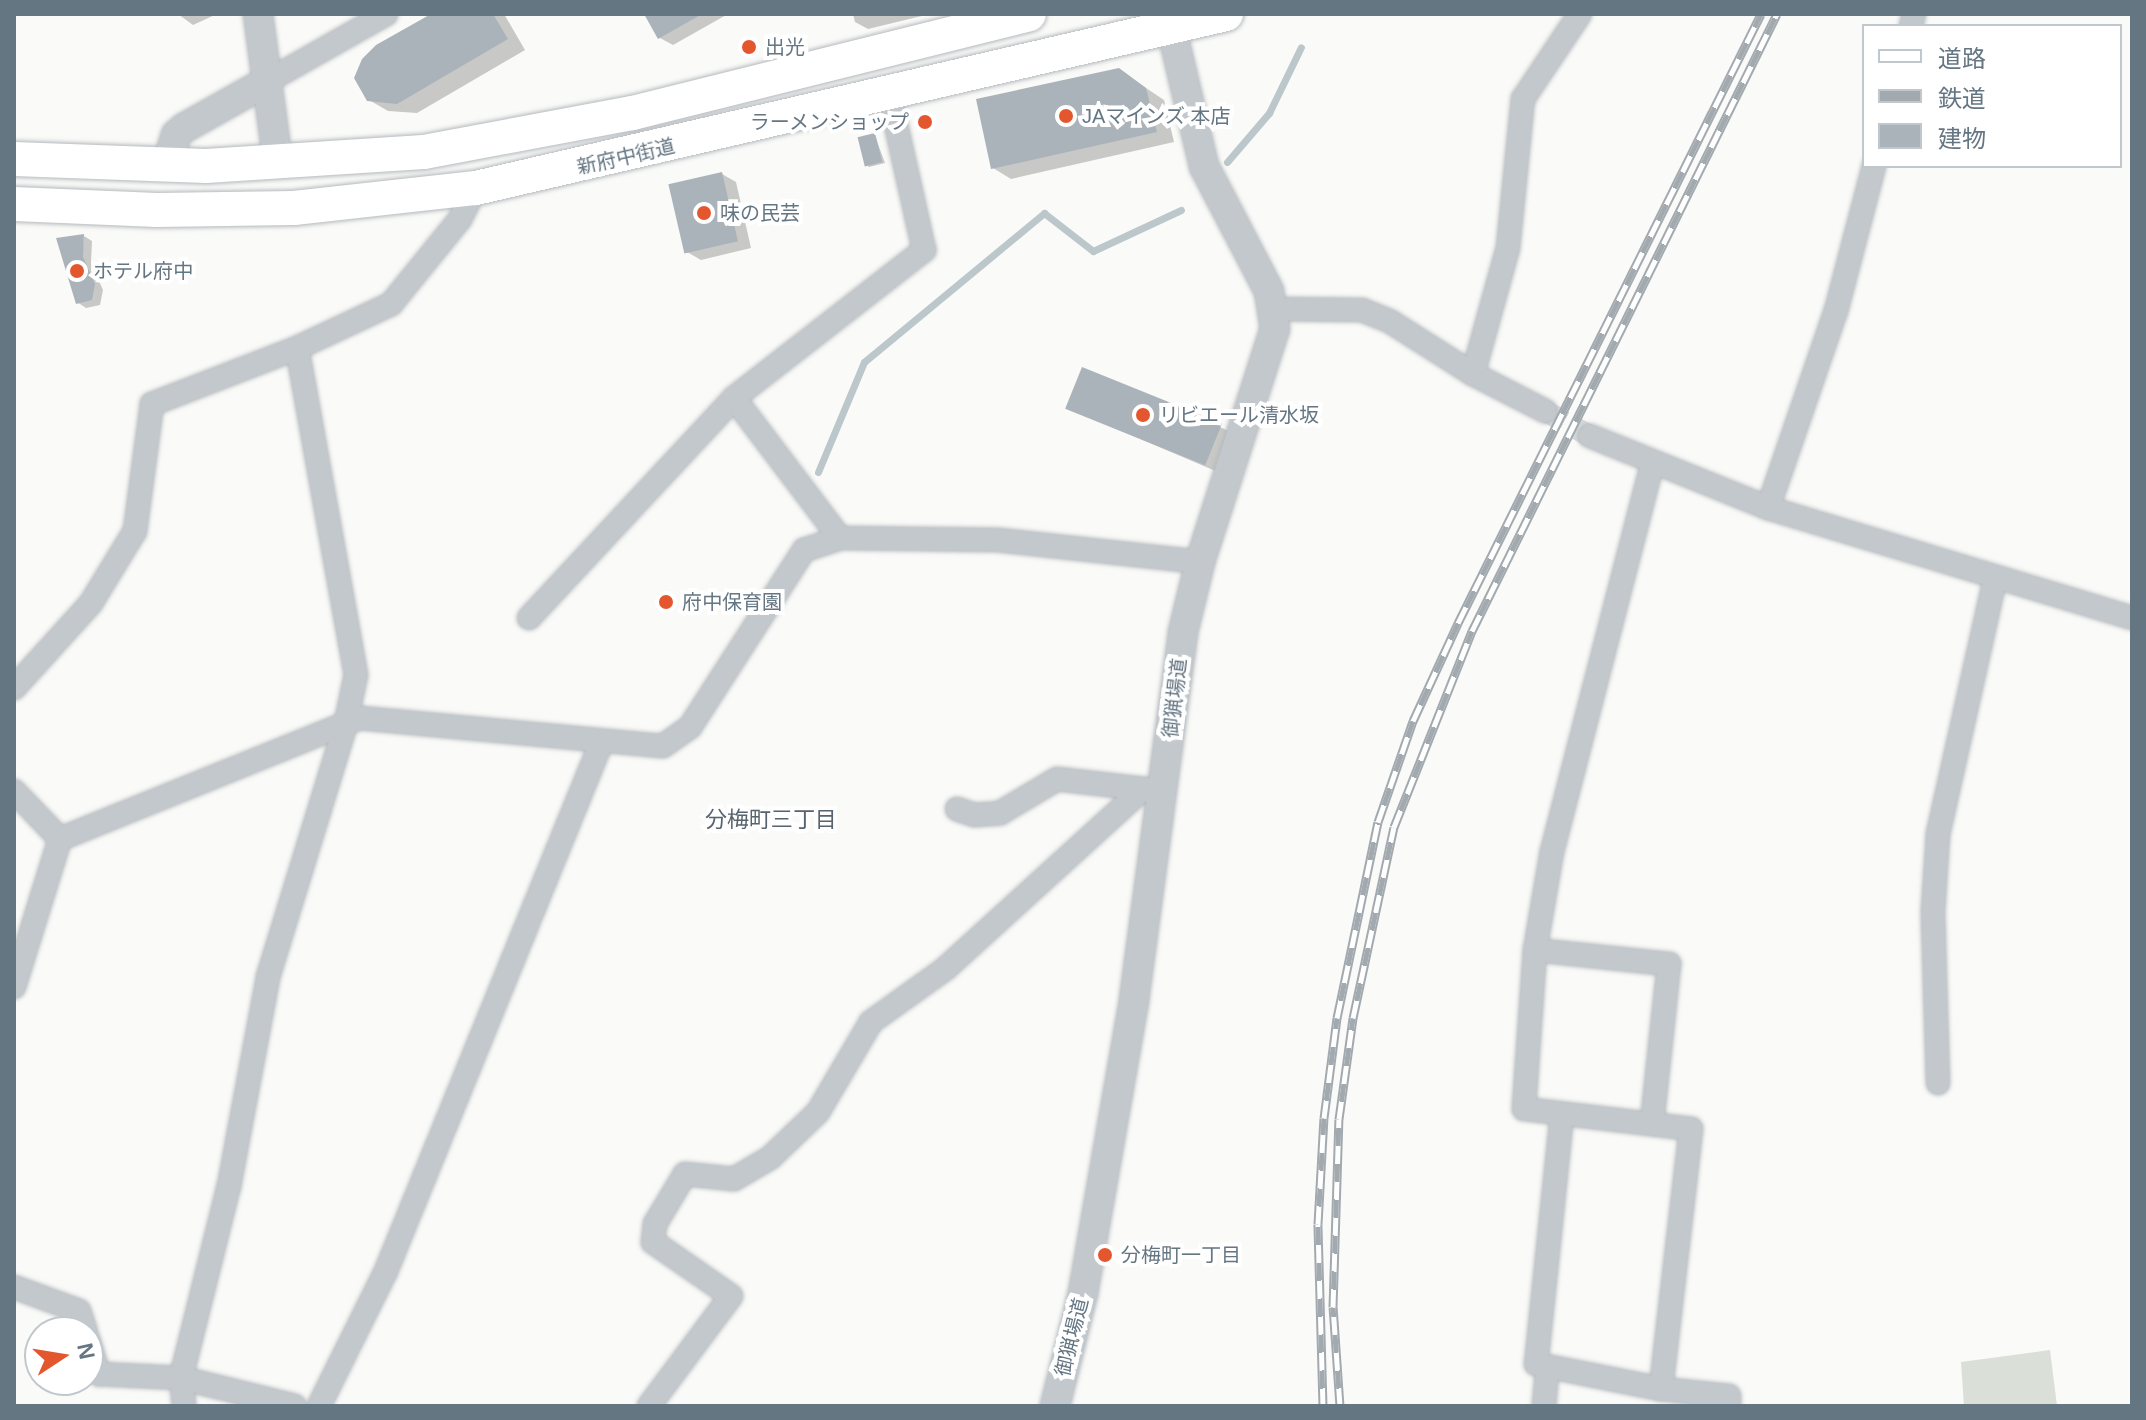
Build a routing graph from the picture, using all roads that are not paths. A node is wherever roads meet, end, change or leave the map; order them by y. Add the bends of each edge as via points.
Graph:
1 (258, 14) edge
2 (386, 14) edge
3 (1029, 14) edge
4 (1226, 14) edge
5 (1580, 14) edge
6 (1169, 20) edge
7 (266, 82) junction
8 (889, 94) junction
9 (14, 159) edge
10 (278, 164) junction
11 (166, 166) junction
12 (1873, 168) edge
13 (476, 188) junction
14 (14, 204) edge
15 (1274, 309) junction
16 (297, 348) junction
17 (1473, 374) junction
18 (734, 398) junction
19 (1545, 411) tunnel mouth
20 (1590, 436) tunnel mouth
21 (1652, 465) junction
22 (1768, 508) junction
23 (840, 538) junction
24 (1200, 562) junction
25 (1995, 578) junction
26 (529, 618) dead end
27 (2132, 618) edge
28 (14, 688) edge
29 (346, 721) junction
30 (602, 741) junction
31 (1153, 789) junction
32 (14, 791) edge
33 (957, 809) dead end
34 (60, 839) junction
35 (1535, 950) junction
36 (14, 987) edge
37 (1938, 1083) dead end
38 (1562, 1114) junction
39 (1652, 1124) junction
40 (14, 1287) edge
41 (81, 1316) edge
42 (1547, 1369) junction
43 (104, 1374) edge
44 (181, 1378) junction
45 (1661, 1389) junction
46 (184, 1406) edge
47 (295, 1406) edge
48 (319, 1406) edge
49 (649, 1406) edge
50 (1055, 1406) edge
51 (1544, 1406) edge
52 (1729, 1406) edge

1 - 7 street
2 - 7 street
3 - 10 main road, 新府中街道 via 530,135 370,159
4 - 6 main road, 新府中街道
5 - 17 street via 1523,99 1508,248
6 - 8 main road, 新府中街道
6 - 15 street via 1204,166
7 - 10 street
7 - 11 street via 184,128
8 - 13 main road, 新府中街道
8 - 18 street via 924,250
9 - 11 main road, 新府中街道
10 - 11 main road, 新府中街道
12 - 22 street via 1836,311
13 - 14 main road, 新府中街道 via 294,208 184,211
13 - 16 street via 460,219 391,304
15 - 17 street via 1362,310 1391,322
15 - 24 street, 御猟場道 via 1271,347
16 - 28 street via 152,404 135,531 91,603
16 - 29 street via 356,675
17 - 19 street
18 - 23 street
18 - 26 street
20 - 21 street
21 - 22 street
21 - 35 street via 1552,851
22 - 25 street
23 - 24 street via 998,540
23 - 30 street via 804,550 690,727 663,746
24 - 31 street, 御猟場道
25 - 27 street
25 - 37 street via 1938,834 1933,911
29 - 30 street via 360,718
29 - 34 street
29 - 44 street via 268,977 229,1186
30 - 48 street via 386,1271
31 - 33 street via 1057,779 1000,813 974,815
31 - 49 street via 945,969 871,1022 818,1112 770,1158 734,1179 685,1174 655,1224 653,1242 731,1296
31 - 50 street, 御猟場道 via 1096,1216
32 - 34 street
34 - 36 street
35 - 38 street via 1524,1109
35 - 39 street via 1669,964
38 - 39 street
38 - 42 street via 1536,1364
39 - 45 street via 1691,1129
40 - 41 street
42 - 45 street
42 - 51 street
43 - 44 street
44 - 46 street
44 - 47 street
45 - 52 street via 1729,1396

